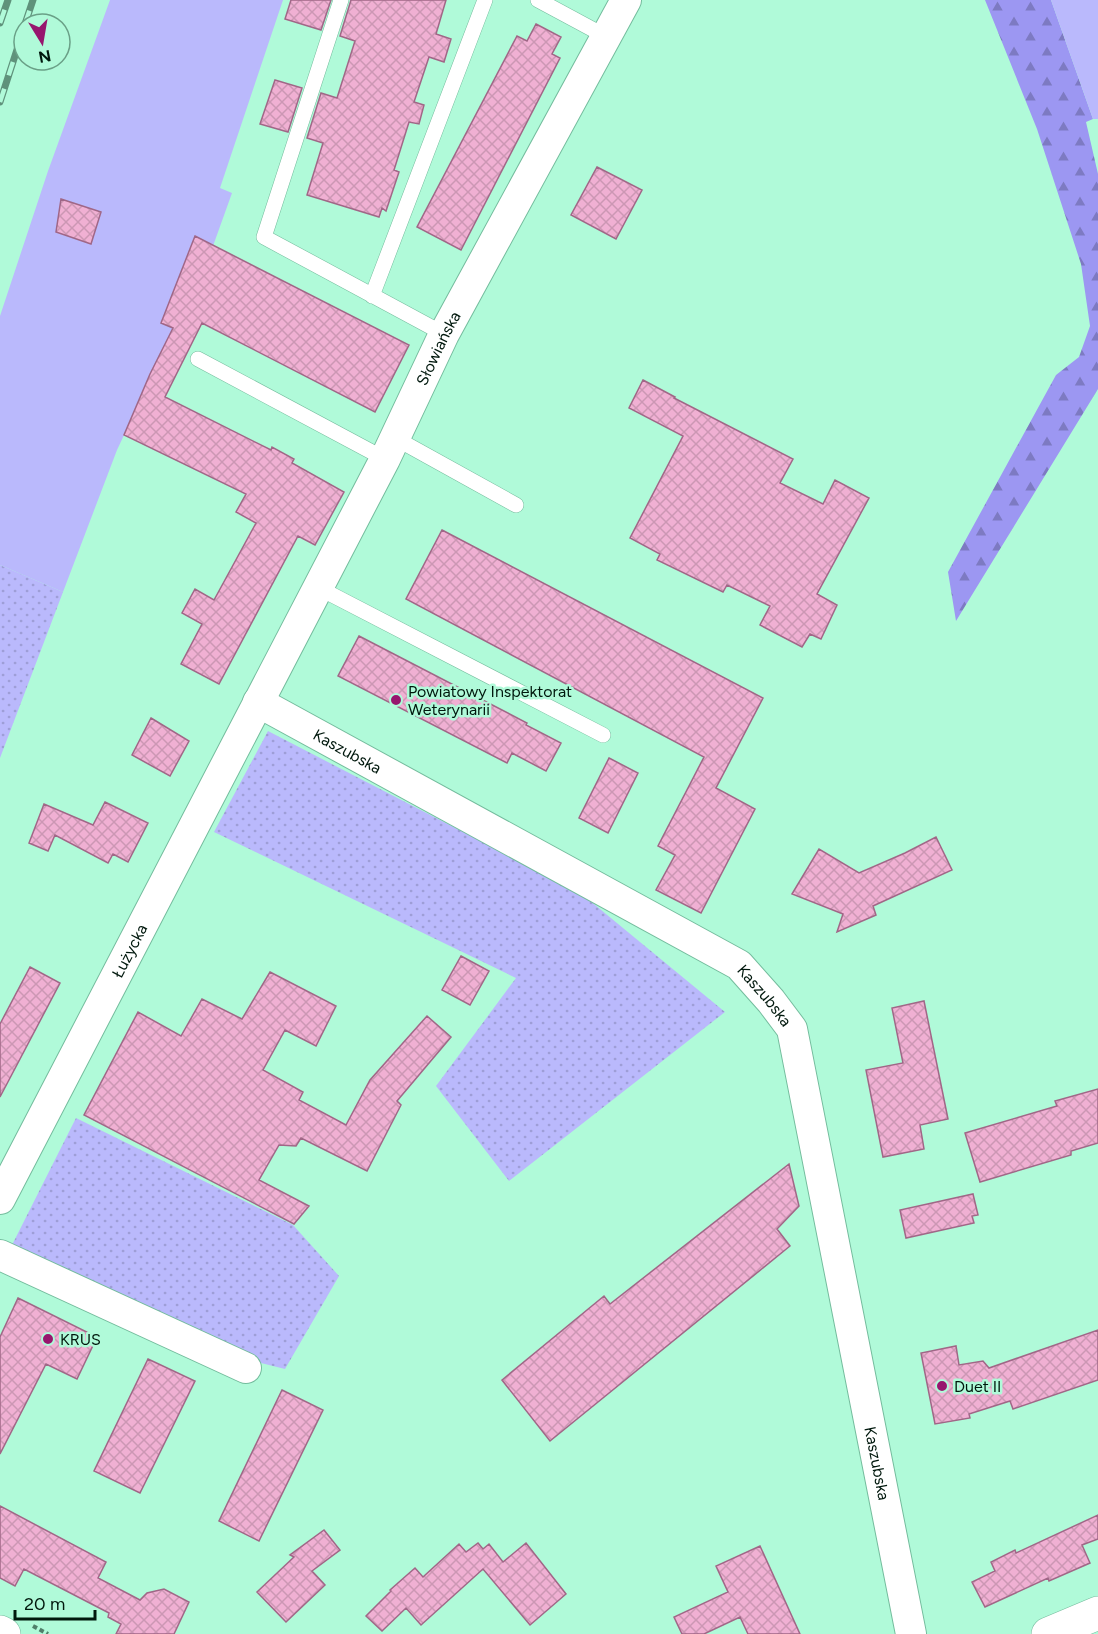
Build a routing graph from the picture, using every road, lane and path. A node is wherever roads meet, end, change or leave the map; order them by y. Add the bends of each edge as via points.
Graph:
1 (341, 0) edge
2 (485, 0) edge
3 (538, 0) edge
4 (626, 0) edge
5 (605, 36) junction
6 (372, 296) junction
7 (444, 334) junction
8 (198, 359) dead end
9 (390, 449) junction
10 (516, 505) dead end
11 (317, 587) junction
12 (258, 702) junction
13 (603, 735) dead end
14 (0, 1199) edge
15 (0, 1255) edge
16 (246, 1368) dead end
17 (1098, 1613) edge
18 (911, 1634) edge
19 (1048, 1634) edge

1 - 6 lane via 264,237
2 - 6 lane
3 - 5 lane
4 - 5 street, Słowiańska
5 - 7 street, Słowiańska
6 - 7 lane
7 - 9 street, Słowiańska
8 - 9 lane
9 - 10 lane
9 - 11 street, Słowiańska
11 - 12 street, Słowiańska
11 - 13 lane
12 - 14 street, Łużycka
12 - 18 street, Kaszubska via 739,965 792,1029
15 - 16 street
17 - 19 street

